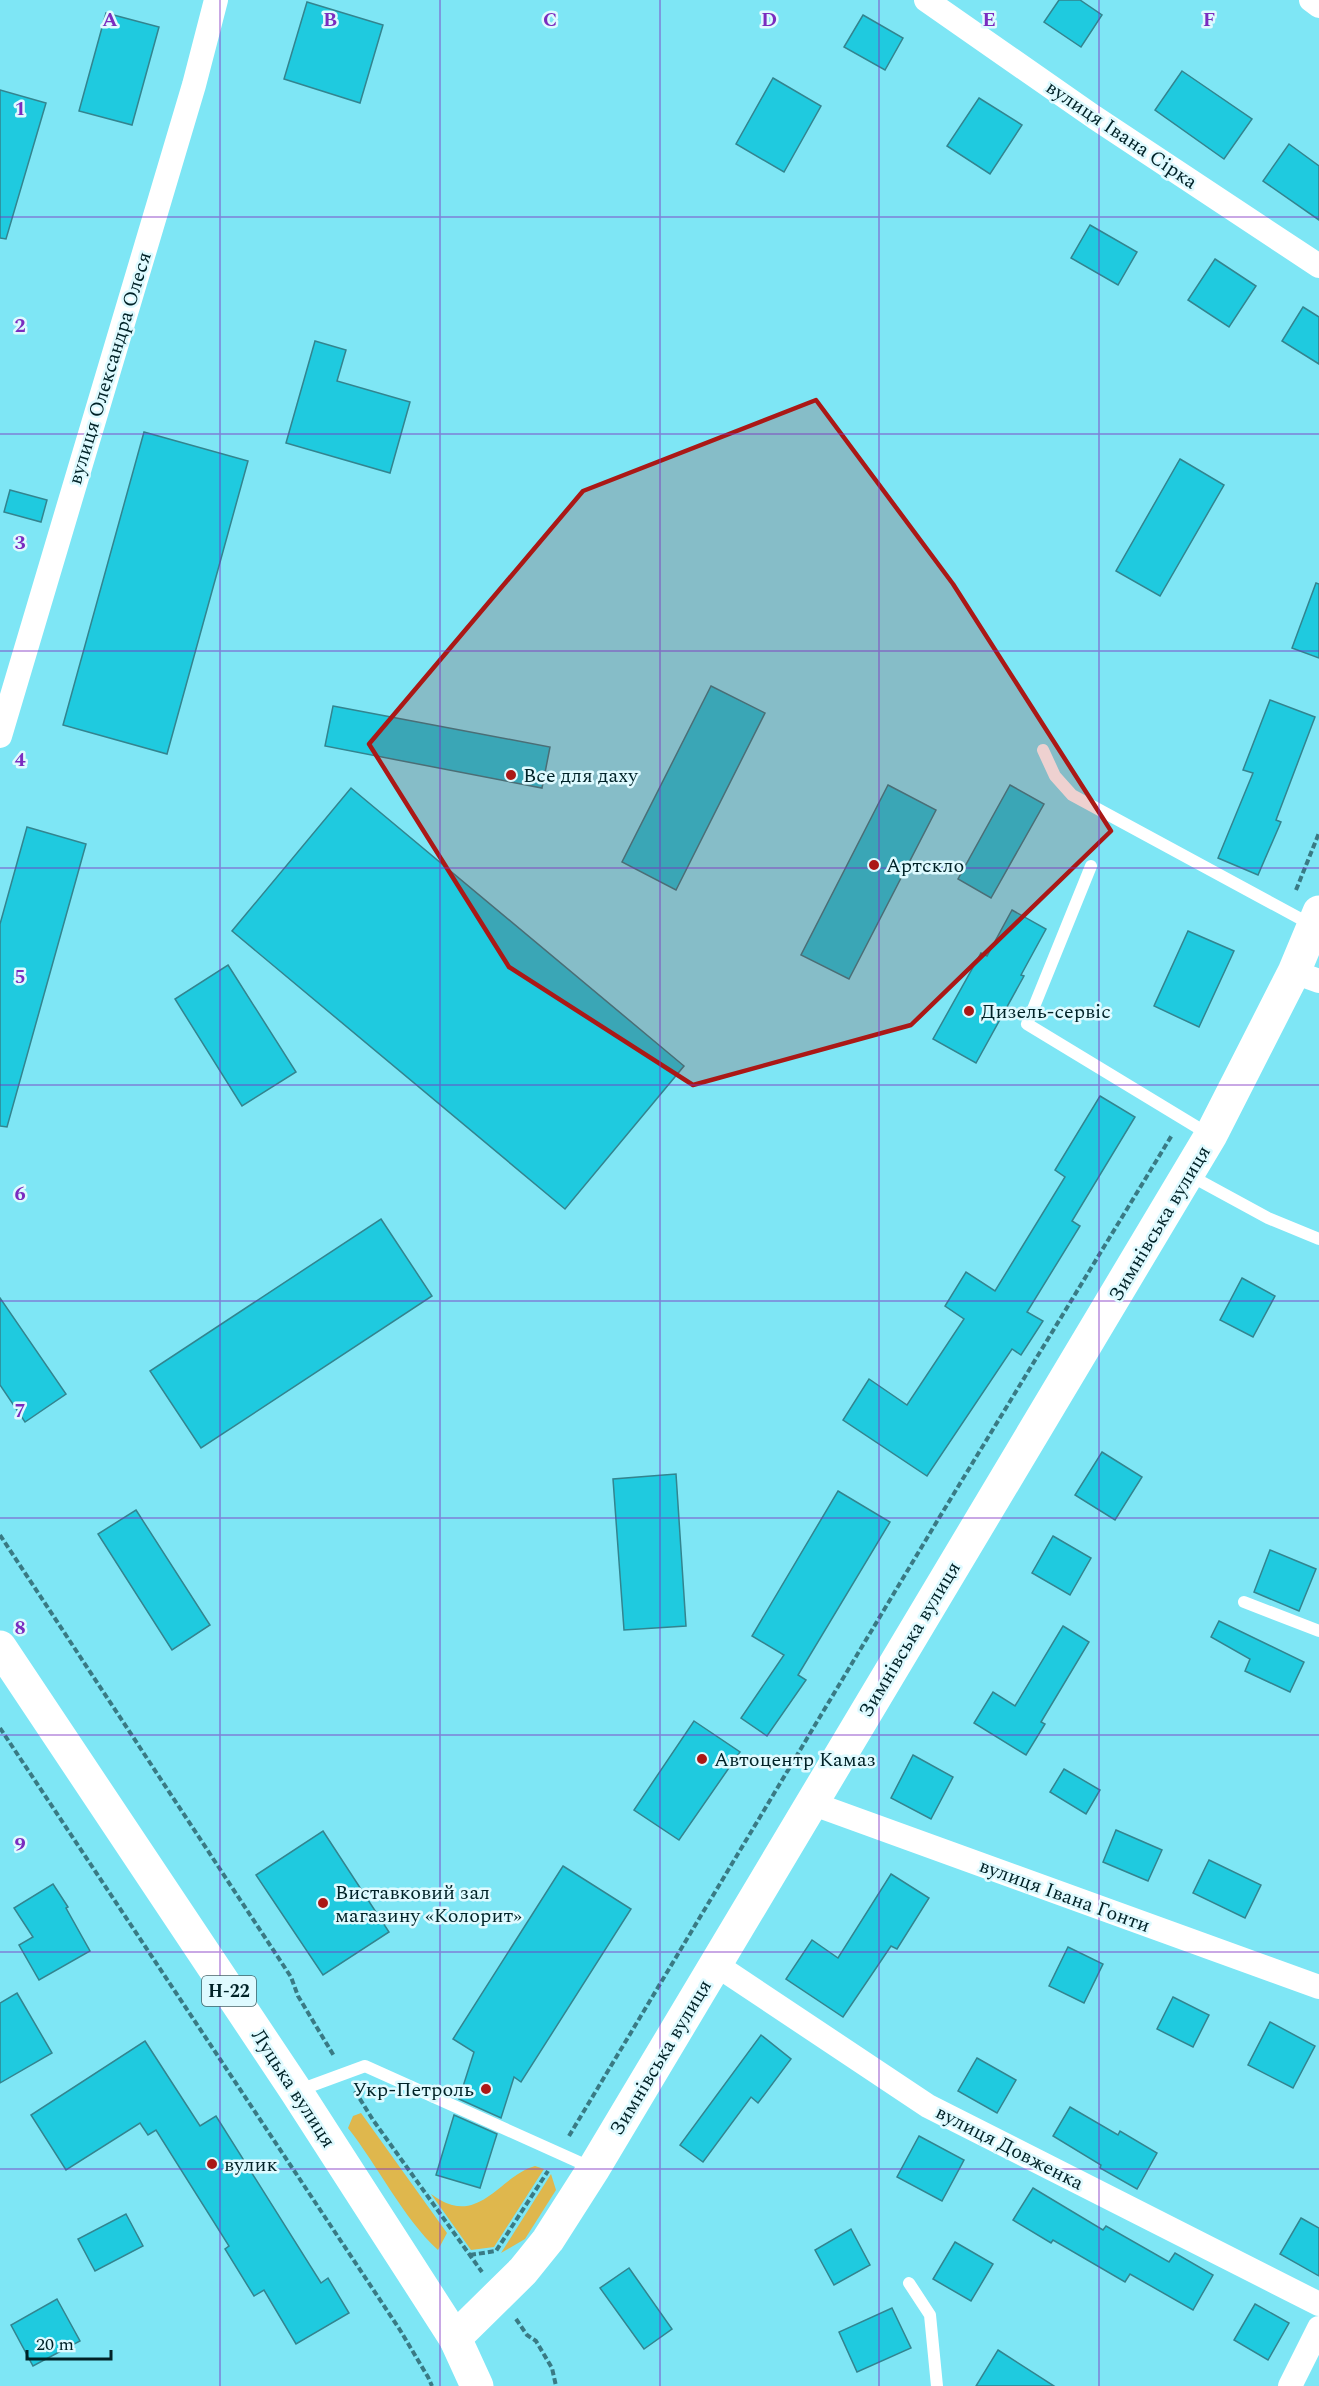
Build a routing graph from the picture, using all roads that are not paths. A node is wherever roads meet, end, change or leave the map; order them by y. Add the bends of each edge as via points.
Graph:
1 (216, 0) edge
2 (926, 0) edge
3 (1311, 0) edge
4 (1319, 6) edge
5 (1319, 266) edge
6 (0, 736) edge
7 (1043, 750) dead end
8 (1091, 866) dead end
9 (1306, 916) edge
10 (1307, 976) edge
11 (1211, 1136) junction
12 (1188, 1175) junction
13 (1319, 1239) edge
14 (1244, 1602) dead end
15 (1319, 1631) edge
16 (0, 1647) edge
17 (811, 1803) junction
18 (715, 1964) junction
19 (1319, 1987) edge
20 (296, 2091) junction
21 (594, 2168) junction
22 (909, 2283) dead end
23 (1319, 2304) edge
24 (1319, 2328) edge
25 (455, 2338) junction
26 (477, 2386) edge
27 (937, 2386) edge
28 (1290, 2386) edge

1 - 6 street, вулиця Олександра Олеся via 198,86
2 - 5 street, вулиця Івана Сірка
3 - 4 street
7 - 9 lane via 1055,776 1072,795
8 - 11 lane via 1027,1024
9 - 10 main road, Зимнівська вулиця
10 - 11 main road, Зимнівська вулиця
11 - 12 main road, Зимнівська вулиця
12 - 13 lane via 1268,1218
12 - 17 main road, Зимнівська вулиця
14 - 15 lane
16 - 20 main road, Луцька вулиця / Н-22
17 - 18 main road, Зимнівська вулиця
17 - 19 street, вулиця Івана Гонти
18 - 21 main road, Зимнівська вулиця
18 - 23 street, вулиця Довженка via 928,2106
20 - 21 lane via 365,2066
20 - 25 main road, Луцька вулиця / Н-22
21 - 25 main road, Зимнівська вулиця via 523,2271
22 - 27 lane via 930,2315
24 - 28 street
25 - 26 main road, Луцька вулиця / Н-22

